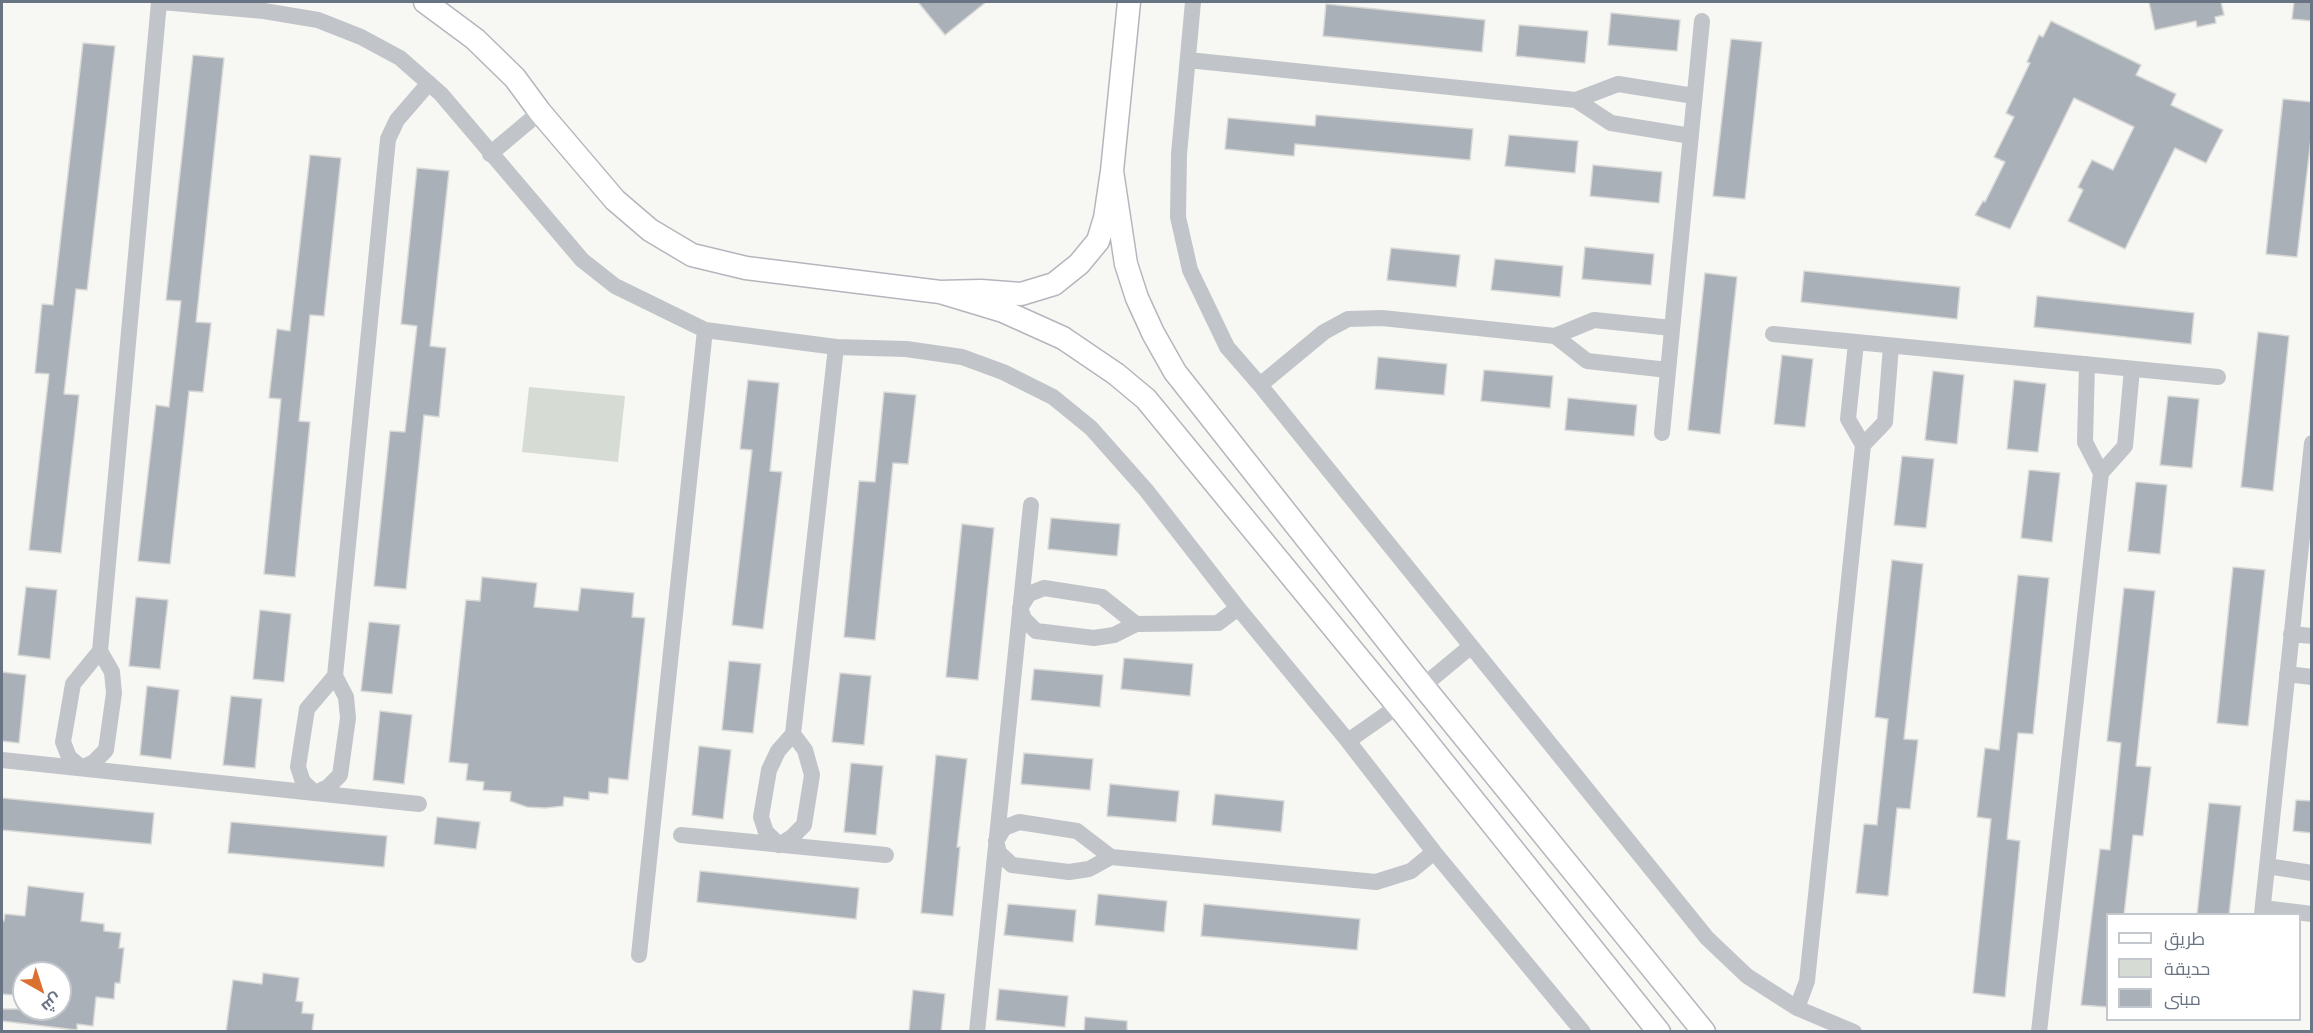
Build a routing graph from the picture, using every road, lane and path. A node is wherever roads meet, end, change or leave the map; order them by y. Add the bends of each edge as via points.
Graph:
1 (160, 2) edge
2 (425, 2) edge
3 (1129, 2) edge
4 (1193, 2) edge
5 (1702, 21) dead end
6 (1188, 60) junction
7 (429, 83) junction
8 (1694, 96) junction
9 (1576, 100) junction
10 (540, 112) junction
11 (1690, 136) junction
12 (490, 154) junction
13 (1112, 171) junction
14 (940, 292) junction
15 (1672, 328) junction
16 (705, 330) junction
17 (1773, 334) dead end
18 (1555, 336) junction
19 (1856, 343) junction
20 (1891, 346) junction
21 (836, 348) junction
22 (2087, 364) junction
23 (2132, 369) junction
24 (1668, 370) junction
25 (2218, 377) dead end
26 (1260, 385) junction
27 (1662, 433) dead end
28 (2312, 443) edge
29 (1863, 445) junction
30 (2101, 473) junction
31 (1031, 505) dead end
32 (1020, 608) junction
33 (1238, 608) junction
34 (1136, 624) junction
35 (2291, 634) junction
36 (2312, 636) edge
37 (1470, 647) junction
38 (100, 651) junction
39 (2287, 674) junction
40 (335, 676) junction
41 (2312, 676) edge
42 (1423, 686) junction
43 (1398, 706) junction
44 (793, 734) junction
45 (1348, 741) junction
46 (2, 760) edge
47 (82, 768) junction
48 (315, 793) junction
49 (419, 804) dead end
50 (681, 835) dead end
51 (996, 841) junction
52 (779, 845) junction
53 (1434, 852) junction
54 (886, 855) dead end
55 (1111, 857) junction
56 (2267, 866) junction
57 (2312, 873) edge
58 (2262, 911) edge
59 (2295, 913) edge
60 (639, 955) dead end
61 (1797, 1008) junction
62 (1704, 1029) edge
63 (977, 1032) edge
64 (1583, 1032) edge
65 (1657, 1032) edge
66 (1854, 1032) edge
67 (2039, 1032) edge

1 - 7 street via 318,20 362,37 400,58
1 - 38 street
2 - 10 main road via 475,39 515,78
3 - 13 main road
4 - 6 street
5 - 8 street
6 - 9 street
6 - 26 street via 1179,154 1178,217 1190,270 1205,305 1227,347
7 - 12 street
7 - 40 street via 397,120 388,139
8 - 9 street via 1618,84
8 - 11 street
9 - 11 street via 1611,123
10 - 12 street
10 - 14 main road via 615,200 650,230 692,255 746,268
11 - 15 street
12 - 16 street via 582,260 615,286
13 - 14 main road via 1098,241 1079,264 1054,284 1021,294
13 - 42 main road via 1126,264 1137,298 1175,372
14 - 43 main road via 1003,311 1063,338 1146,399
15 - 18 street via 1594,320
15 - 24 street
16 - 21 street
16 - 60 street
17 - 19 street
18 - 24 street via 1587,361
18 - 26 street via 1382,318 1348,319 1324,332
19 - 20 street
19 - 29 street via 1848,419
20 - 22 street
20 - 29 street via 1885,422
21 - 33 street via 906,349 962,357 1004,372 1053,397 1090,429 1146,490
21 - 44 street
22 - 23 street
22 - 30 street via 2085,442
23 - 25 street
23 - 30 street via 2125,446
24 - 27 street
26 - 37 street
28 - 35 street
29 - 61 street via 1807,981
30 - 67 street
31 - 32 street
32 - 34 street via 1036,631 1094,638 1114,635
32 - 34 street via 1029,594 1044,588 1102,597
32 - 51 street
33 - 34 street via 1218,624
33 - 45 street
35 - 36 street
35 - 39 street
37 - 42 street
37 - 61 street via 1707,938 1747,976
38 - 47 street via 112,672 114,693 106,750
38 - 47 street via 73,684 63,742 69,757
39 - 41 street
39 - 56 street
40 - 48 street via 346,698 348,718 340,775
40 - 48 street via 308,709 298,767 303,782
42 - 62 main road
43 - 45 street
43 - 65 main road
44 - 52 street via 778,751 769,770 761,817 766,832
44 - 52 street via 805,750 812,775 804,825
45 - 53 street
46 - 47 street
47 - 48 street
48 - 49 street
50 - 52 street
51 - 55 street via 1004,828 1019,822 1077,831
51 - 55 street via 999,853 1011,865 1069,872 1089,869
51 - 63 street
52 - 54 street
53 - 55 street via 1411,871 1376,882
53 - 64 street
56 - 57 street
56 - 58 street
58 - 59 street
61 - 66 street

